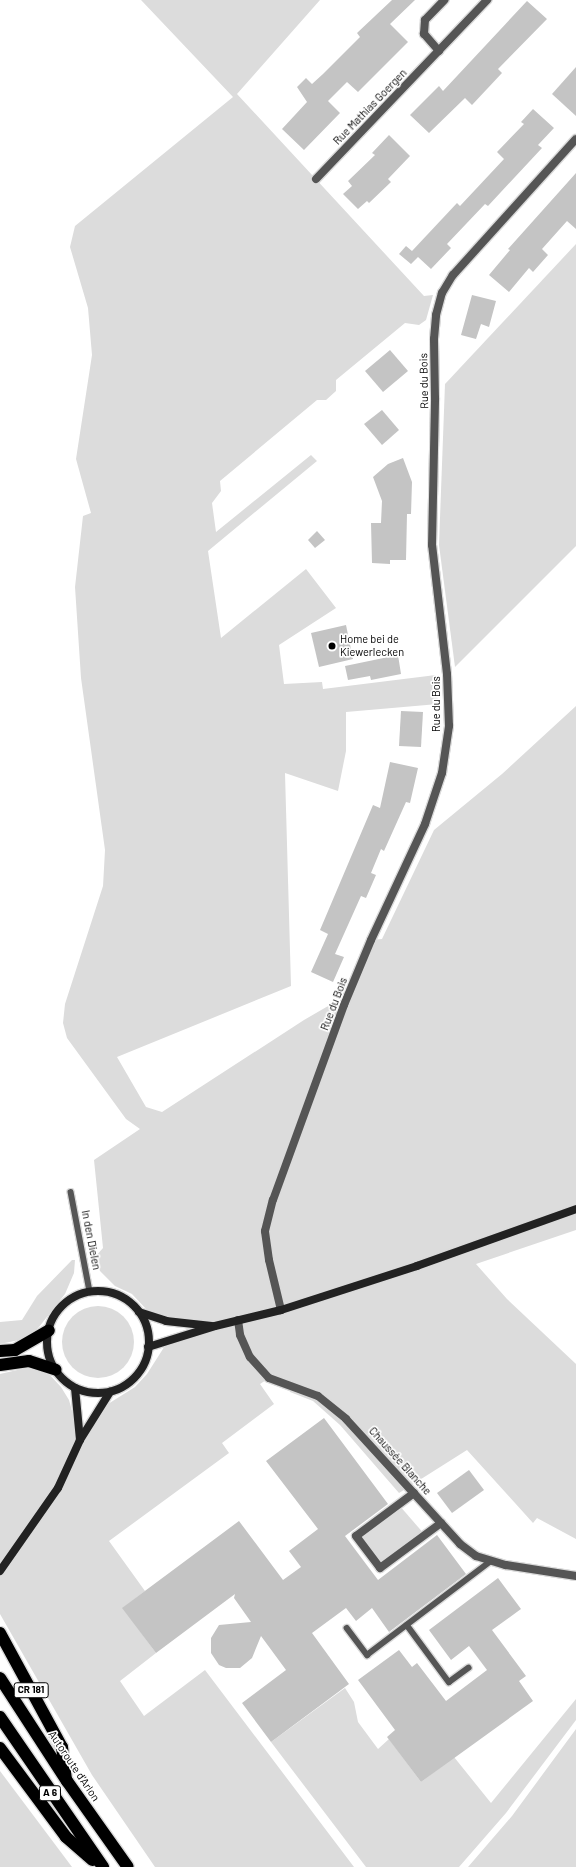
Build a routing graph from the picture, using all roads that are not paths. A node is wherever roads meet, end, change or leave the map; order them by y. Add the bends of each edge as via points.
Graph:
1 (444, 0) edge
2 (487, 0) edge
3 (439, 51) junction
4 (576, 139) edge
5 (316, 179) dead end
6 (71, 1192) dead end
7 (576, 1209) edge
8 (90, 1292) junction
9 (281, 1310) junction
10 (139, 1312) junction
11 (238, 1320) junction
12 (215, 1326) junction
13 (48, 1330) junction
14 (148, 1348) junction
15 (0, 1351) edge
16 (0, 1365) edge
17 (56, 1370) junction
18 (75, 1388) junction
19 (110, 1392) junction
20 (80, 1440) junction
21 (414, 1493) junction
22 (441, 1523) junction
23 (491, 1562) junction
24 (0, 1570) edge
25 (576, 1576) edge
26 (407, 1625) junction
27 (347, 1628) dead end
28 (0, 1633) edge
29 (468, 1668) dead end
30 (0, 1678) edge
31 (0, 1717) edge
32 (0, 1748) edge
33 (67, 1781) junction
34 (101, 1867) edge
35 (128, 1867) edge

1 - 3 street via 425,20 424,34
2 - 3 street, Rue Mathias Goergen
3 - 5 street, Rue Mathias Goergen
4 - 9 street, Rue du Bois via 453,275 442,293 436,315 432,545 447,674 449,726 442,773 425,824 344,1004 273,1200 265,1231
6 - 8 lane, In den Dielen
7 - 9 main road via 417,1266
8 - 10 main road via 117,1295
8 - 13 main road via 76,1296 64,1304 54,1316
9 - 11 main road
10 - 12 main road via 166,1321
10 - 14 main road via 146,1329
11 - 12 main road
11 - 21 street, Chaussée Blanche via 240,1335 250,1357 269,1378 318,1396 346,1419
12 - 14 main road
13 - 15 highway via 15,1350
13 - 17 main road via 47,1344
14 - 19 main road via 136,1376 124,1386
16 - 17 highway via 29,1361
17 - 18 main road
18 - 19 main road via 86,1392
18 - 20 main road
19 - 20 main road
20 - 24 main road via 58,1488
21 - 22 street, Chaussée Blanche
21 - 22 street via 356,1536 380,1568
22 - 23 street, Chaussée Blanche via 476,1556
23 - 25 street, Chaussée Blanche
23 - 26 lane
26 - 27 lane via 367,1655
26 - 29 lane via 449,1682
28 - 33 highway, CR 181 via 62,1747
30 - 33 highway, Autoroute d'Arlon / A 6
31 - 34 highway, A 6
32 - 34 highway, A 6 via 66,1837
33 - 35 highway, Autoroute d'Arlon / A 6

